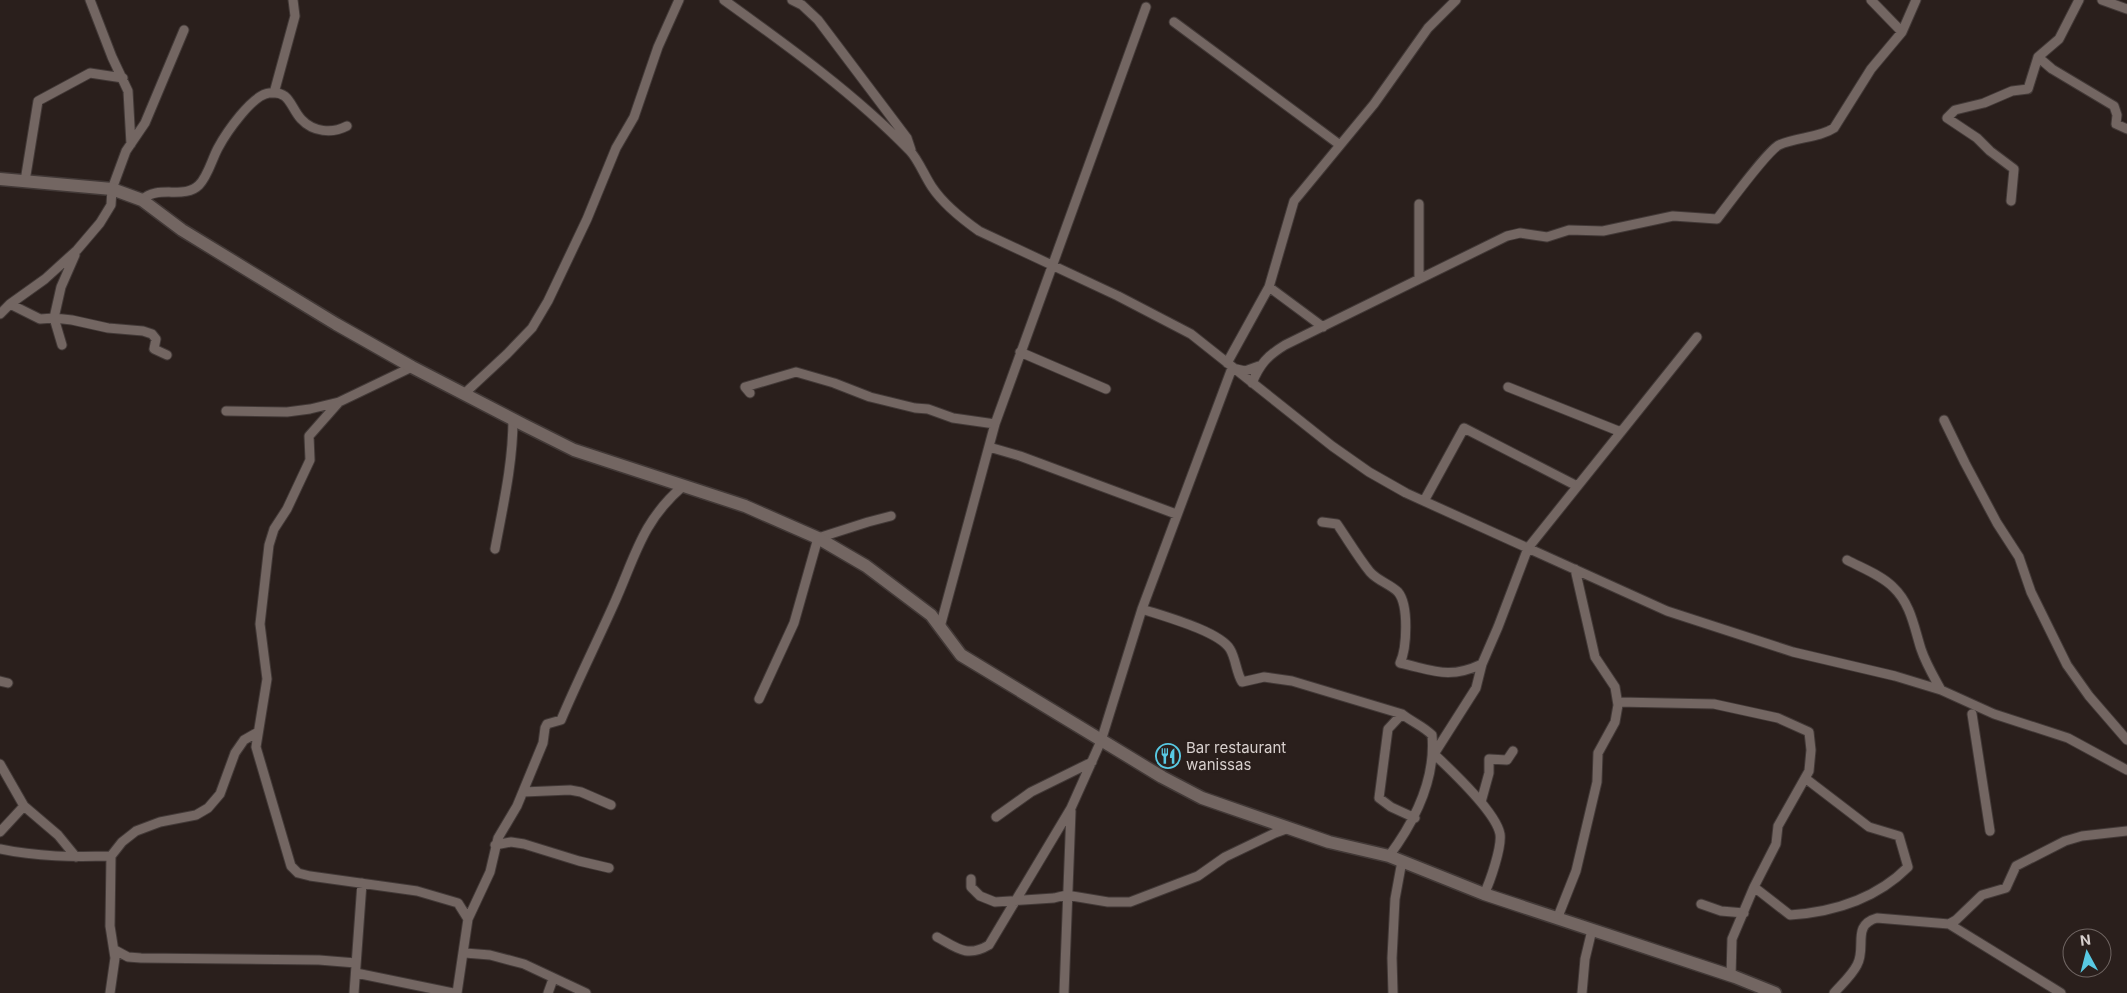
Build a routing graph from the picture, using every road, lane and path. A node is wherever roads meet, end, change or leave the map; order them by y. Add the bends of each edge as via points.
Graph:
1 (90, 0) edge
2 (293, 0) edge
3 (679, 0) edge
4 (724, 0) edge
5 (792, 0) edge
6 (1456, 0) edge
7 (1871, 0) edge
8 (1916, 0) edge
9 (2080, 0) edge
10 (2102, 0) edge
11 (2115, 2) edge
12 (1146, 7) dead end
13 (2127, 9) edge
14 (1174, 22) dead end
15 (184, 30) dead end
16 (1902, 32) junction
17 (2038, 57) junction
18 (123, 78) junction
19 (274, 93) junction
20 (347, 126) dead end
21 (2127, 129) edge
22 (131, 144) junction
23 (1340, 145) junction
24 (912, 153) junction
25 (0, 179) edge
26 (25, 182) junction
27 (112, 189) junction
28 (142, 200) junction
29 (2011, 200) dead end
30 (1419, 204) dead end
31 (77, 250) junction
32 (1051, 266) junction
33 (1419, 279) junction
34 (1269, 287) junction
35 (58, 301) junction
36 (4, 308) edge
37 (54, 318) junction
38 (40, 319) junction
39 (68, 319) junction
40 (1323, 327) junction
41 (58, 335) junction
42 (1697, 337) dead end
43 (62, 345) dead end
44 (1020, 352) junction
45 (167, 355) dead end
46 (1230, 365) junction
47 (1259, 366) junction
48 (412, 368) junction
49 (1252, 383) junction
50 (1106, 388) dead end
51 (1508, 388) dead end
52 (465, 393) junction
53 (750, 393) dead end
54 (339, 402) junction
55 (226, 410) dead end
56 (513, 419) junction
57 (1944, 420) dead end
58 (995, 424) junction
59 (1620, 432) junction
60 (989, 446) junction
61 (683, 486) junction
62 (1577, 486) junction
63 (1424, 501) junction
64 (1176, 514) junction
65 (891, 516) dead end
66 (1322, 522) dead end
67 (818, 538) junction
68 (1528, 548) junction
69 (495, 549) dead end
70 (1847, 560) dead end
71 (1575, 569) junction
72 (1142, 609) junction
73 (940, 627) junction
74 (1482, 664) junction
75 (1941, 690) junction
76 (759, 699) dead end
77 (1618, 702) junction
78 (1402, 714) junction
79 (1972, 714) dead end
80 (258, 732) junction
81 (2127, 740) edge
82 (1101, 741) junction
83 (1514, 751) dead end
84 (1434, 754) junction
85 (1092, 762) junction
86 (0, 764) edge
87 (2127, 770) edge
88 (1805, 778) junction
89 (523, 792) junction
90 (1482, 802) junction
91 (612, 805) dead end
92 (24, 806) junction
93 (1071, 808) junction
94 (996, 817) dead end
95 (1415, 818) junction
96 (1289, 828) junction
97 (1990, 831) dead end
98 (2127, 831) edge
99 (0, 832) edge
100 (496, 845) junction
101 (0, 849) edge
102 (111, 856) junction
103 (1389, 856) junction
104 (76, 857) junction
105 (1402, 861) junction
106 (609, 868) dead end
107 (971, 879) dead end
108 (362, 883) junction
109 (1754, 887) junction
110 (1484, 894) junction
111 (1066, 895) junction
112 (1015, 901) junction
113 (476, 902) junction
114 (458, 903) junction
115 (1701, 904) dead end
116 (1744, 913) junction
117 (468, 919) junction
118 (1557, 919) junction
119 (1949, 924) junction
120 (1592, 930) junction
121 (937, 936) dead end
122 (115, 950) junction
123 (464, 953) junction
124 (356, 968) junction
125 (1731, 976) junction
126 (554, 979) junction
127 (110, 993) edge
128 (354, 993) edge
129 (452, 993) edge
130 (457, 993) edge
131 (548, 993) edge
132 (586, 993) edge
133 (1064, 993) edge
134 (1393, 993) edge
135 (1582, 993) edge
136 (1775, 993) edge
137 (1834, 993) edge
138 (2061, 993) edge

1 - 18 street
2 - 19 street via 295,16
3 - 52 street via 658,47 634,117 616,148 548,301 532,328
4 - 24 street via 861,106
5 - 24 street via 818,20 907,138
6 - 23 street via 1428,28 1374,104
7 - 16 street
8 - 16 street
9 - 17 street via 2059,39
10 - 11 street
11 - 13 street
12 - 32 street
14 - 23 street
15 - 22 street via 145,123
16 - 33 street via 1871,69 1834,128 1779,145 1717,219 1673,216 1603,230 1569,230 1547,237 1520,233 1497,240
17 - 21 street via 2114,106 2116,124
17 - 29 street via 2028,89 2012,91 1984,103 1955,110 1947,118 1978,138 2014,169
18 - 22 street via 128,91
18 - 26 street via 90,73 38,101
19 - 20 street via 287,96 307,124 330,131
19 - 28 street via 255,100 242,113 219,146 200,184 193,190 154,192
22 - 27 street
23 - 34 street via 1294,201
24 - 32 street via 933,189 960,217 979,231
25 - 26 main road
26 - 27 main road
27 - 28 main road
27 - 31 street via 111,205
28 - 48 main road via 182,230
30 - 33 street
31 - 35 street
31 - 36 street via 45,279
32 - 44 street
32 - 46 street via 1191,334
33 - 40 street
34 - 40 street
34 - 46 street
35 - 37 street
35 - 39 street via 60,310
36 - 38 street
37 - 38 street
37 - 39 street
37 - 41 street
38 - 41 street
39 - 45 street via 108,328 144,331 156,339 154,349
40 - 47 street via 1285,345
41 - 43 street
42 - 59 street
44 - 50 street
44 - 58 street
46 - 47 street via 1245,371
46 - 49 street
46 - 64 street
47 - 49 street
48 - 52 main road
48 - 54 street
49 - 63 street via 1369,472
51 - 59 street
52 - 56 main road
53 - 58 street via 744,387 796,372 870,397 928,409 953,418
54 - 55 street via 287,412
54 - 80 street via 309,436 310,460 269,545 260,624 267,679
56 - 61 main road via 574,450
56 - 69 street via 509,478
57 - 81 street via 1964,464 2019,557 2031,592 2067,664 2089,696
58 - 60 street
59 - 62 street
60 - 64 street
60 - 73 street
61 - 67 main road via 745,506
61 - 89 street via 656,513 645,530 561,720 544,728 543,743
62 - 63 street via 1464,428
62 - 68 street
63 - 68 street
64 - 72 street
65 - 67 street
66 - 74 street via 1337,524 1372,574 1402,598 1405,629 1400,663 1448,674
67 - 73 main road via 866,566 931,615
67 - 76 street via 794,623
68 - 71 street
68 - 74 street
70 - 75 street via 1880,577 1901,596 1910,612 1926,662
71 - 75 street via 1667,611 1759,642
71 - 77 street via 1595,657 1615,687
72 - 78 street via 1198,629 1225,644 1242,682 1264,677 1292,682
72 - 82 street
73 - 82 main road via 960,655
74 - 84 street via 1476,688
75 - 87 street via 1994,714 2068,738
77 - 88 street via 1698,702 1778,718 1809,732 1811,750
77 - 118 street via 1615,722 1598,753 1595,794 1576,871
78 - 84 street via 1432,735
78 - 95 street via 1388,729 1379,798
79 - 97 street
80 - 102 street via 244,740 235,753 220,794 208,808 196,815 160,822 136,831
80 - 108 street via 256,747 290,866 298,873 310,876
82 - 85 street
82 - 96 main road via 1202,798
83 - 90 street via 1507,760 1489,760
84 - 90 street
84 - 95 street via 1426,790
85 - 93 street
85 - 94 street via 1031,792
86 - 92 street
88 - 109 street via 1778,826 1776,844
88 - 109 street via 1868,828 1899,836 1908,867 1868,897 1810,913 1790,915
89 - 91 street via 570,790
89 - 100 street
90 - 110 street via 1500,834 1492,878
92 - 99 street
92 - 104 street via 58,835
93 - 111 street
93 - 112 street
95 - 103 street
96 - 103 main road via 1329,842
96 - 111 street via 1225,857 1198,876 1137,900 1108,902
98 - 119 street via 2082,836 2023,861 2012,871 2006,888 1982,895
100 - 106 street via 524,844
100 - 113 street via 490,872
101 - 104 street
102 - 104 street
102 - 122 street via 110,926
103 - 105 main road
105 - 110 main road
105 - 134 street via 1395,899
107 - 112 street via 972,889 987,900
108 - 114 street via 417,891
108 - 124 street
109 - 116 street
110 - 118 main road
111 - 112 street
111 - 133 street
112 - 121 street via 984,948 975,952 961,950
113 - 114 street
113 - 117 street
114 - 117 street
115 - 116 street
116 - 125 street via 1732,939
117 - 123 street
118 - 120 main road
119 - 137 street via 1868,920 1862,933 1858,965
119 - 138 street
120 - 125 main road
120 - 135 street
122 - 124 street via 141,958 320,960
122 - 127 street
123 - 126 street via 490,955 524,964
123 - 130 street
124 - 128 street
124 - 129 street
125 - 136 main road
126 - 131 street
126 - 132 street

